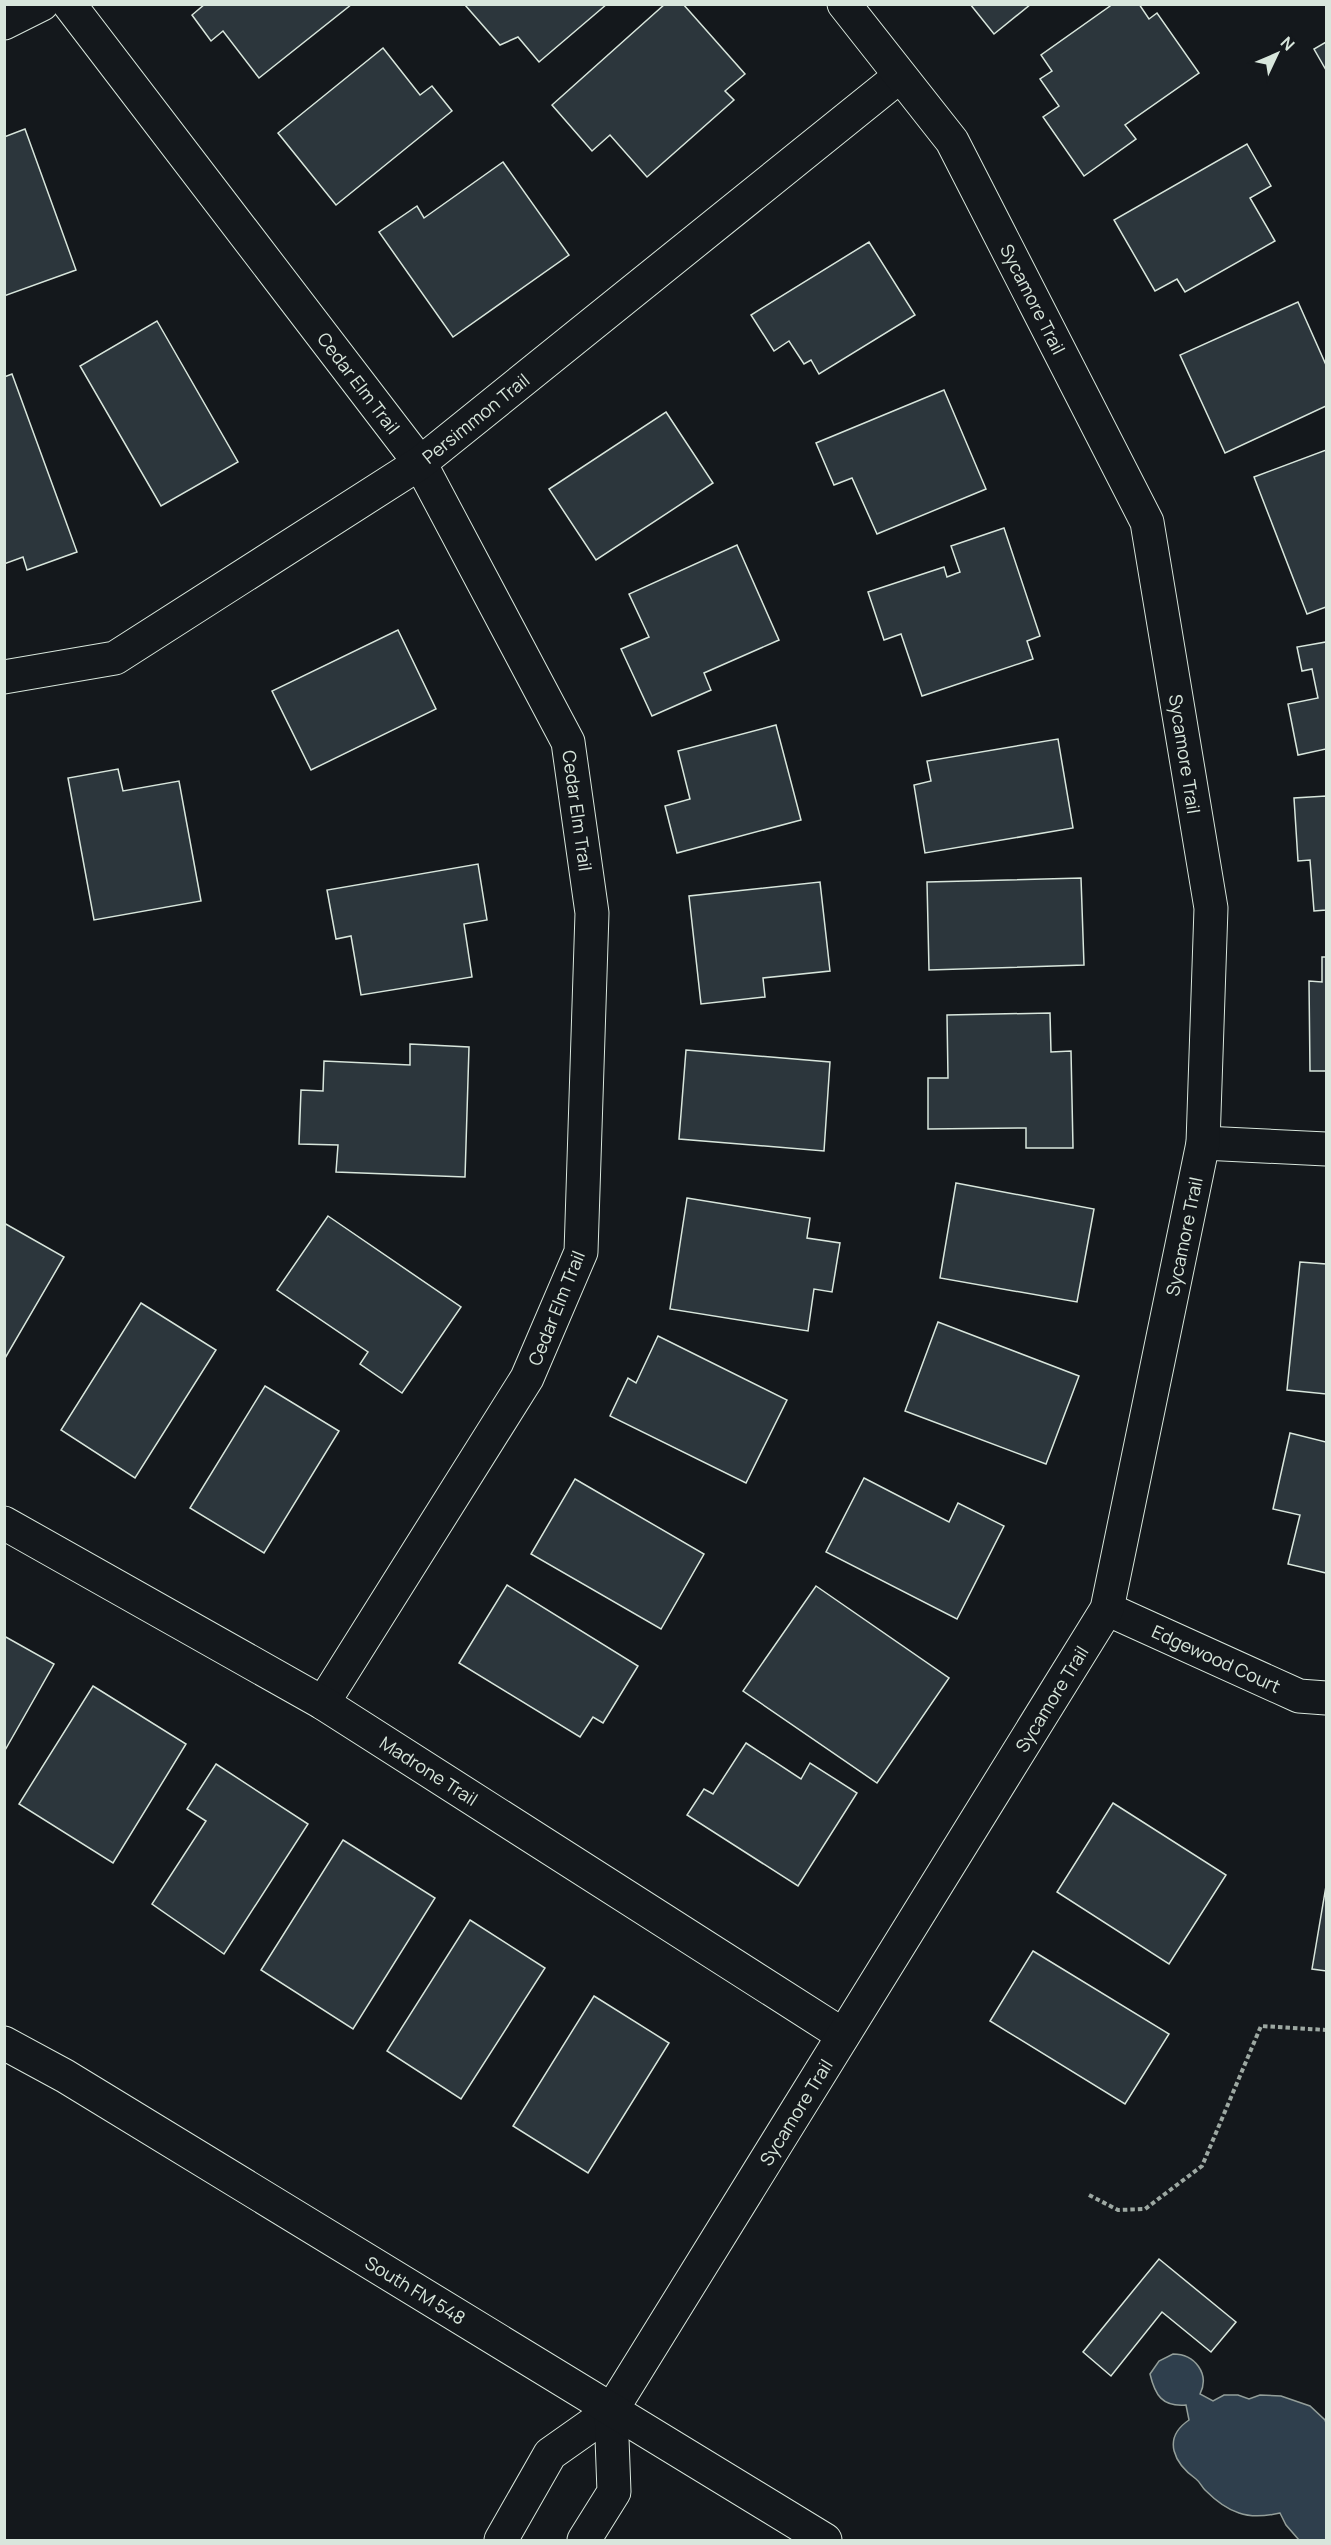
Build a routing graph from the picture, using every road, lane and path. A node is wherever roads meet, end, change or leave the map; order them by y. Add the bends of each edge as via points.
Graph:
1 (42, 4) edge
2 (69, 4) edge
3 (844, 4) edge
4 (4, 22) edge
5 (900, 76) junction
6 (420, 463) junction
7 (4, 677) edge
8 (1203, 1143) junction
9 (1326, 1149) edge
10 (4, 1523) edge
11 (1107, 1609) junction
12 (1326, 1698) edge
13 (323, 1703) junction
14 (1326, 2030) edge
15 (843, 2035) junction
16 (4, 2043) edge
17 (1089, 2194) dead end
18 (611, 2411) junction
19 (501, 2541) edge
20 (584, 2541) edge
21 (825, 2541) edge

1 - 4 street
2 - 6 street, Cedar Elm Trail
3 - 5 street, Sycamore Trail
5 - 6 street, Persimmon Trail
5 - 8 street, Sycamore Trail via 952,141 1147,522 1210,908
6 - 7 street, Persimmon Trail via 115,658
6 - 13 street, Cedar Elm Trail via 568,742 592,913 581,1252 527,1378
8 - 9 street
8 - 11 street, Sycamore Trail
10 - 13 street, Madrone Trail
11 - 12 street, Edgewood Court via 1299,1696
11 - 15 street, Sycamore Trail
13 - 15 street, Madrone Trail
14 - 17 path via 1261,2026 1202,2166 1145,2210 1118,2210
15 - 18 street, Sycamore Trail
16 - 18 street, South FM 548 via 75,2082
18 - 19 street, Sycamore Trail via 550,2454
18 - 20 street via 614,2492
18 - 21 street, South FM 548

